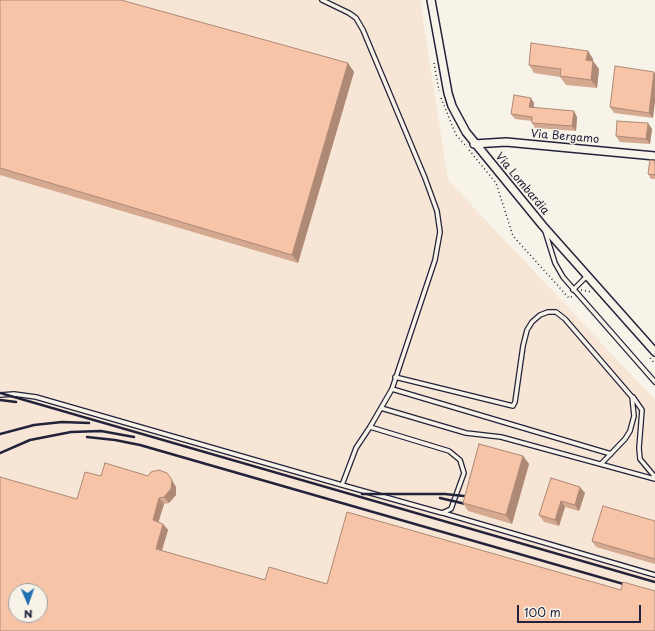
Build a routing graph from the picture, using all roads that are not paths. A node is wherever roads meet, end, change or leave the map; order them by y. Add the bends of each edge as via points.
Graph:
1 (322, 0) edge
2 (431, 0) edge
3 (474, 144) junction
4 (655, 156) edge
5 (543, 226) junction
6 (587, 276) junction
7 (573, 290) junction
8 (655, 352) edge
9 (395, 377) junction
10 (655, 382) edge
11 (392, 389) junction
12 (0, 394) edge
13 (632, 397) junction
14 (381, 408) junction
15 (370, 427) junction
16 (611, 454) junction
17 (601, 464) junction
18 (655, 478) edge
19 (342, 485) junction
20 (442, 513) junction
21 (655, 575) edge

1 - 9 lane via 356,18 364,30 438,215 440,236 436,255
2 - 3 street, Via Lombardia via 449,99
3 - 4 street, Via Bergamo via 512,142
3 - 5 street, Via Lombardia
5 - 6 street, Via Lombardia
5 - 7 lane via 557,268
6 - 7 lane
6 - 8 street, Via Lombardia
7 - 10 lane
9 - 11 lane
9 - 13 lane via 512,407 515,402 525,335 529,326 548,312 558,313
11 - 14 lane
11 - 16 lane
12 - 19 lane via 36,397
13 - 16 lane via 632,426 625,439
13 - 18 lane via 642,410 640,459
14 - 15 lane
14 - 17 lane via 466,433 492,435
15 - 19 lane via 356,448
15 - 20 lane via 446,450 460,460 464,473 453,506
16 - 17 lane
17 - 18 lane
19 - 20 lane
20 - 21 lane

